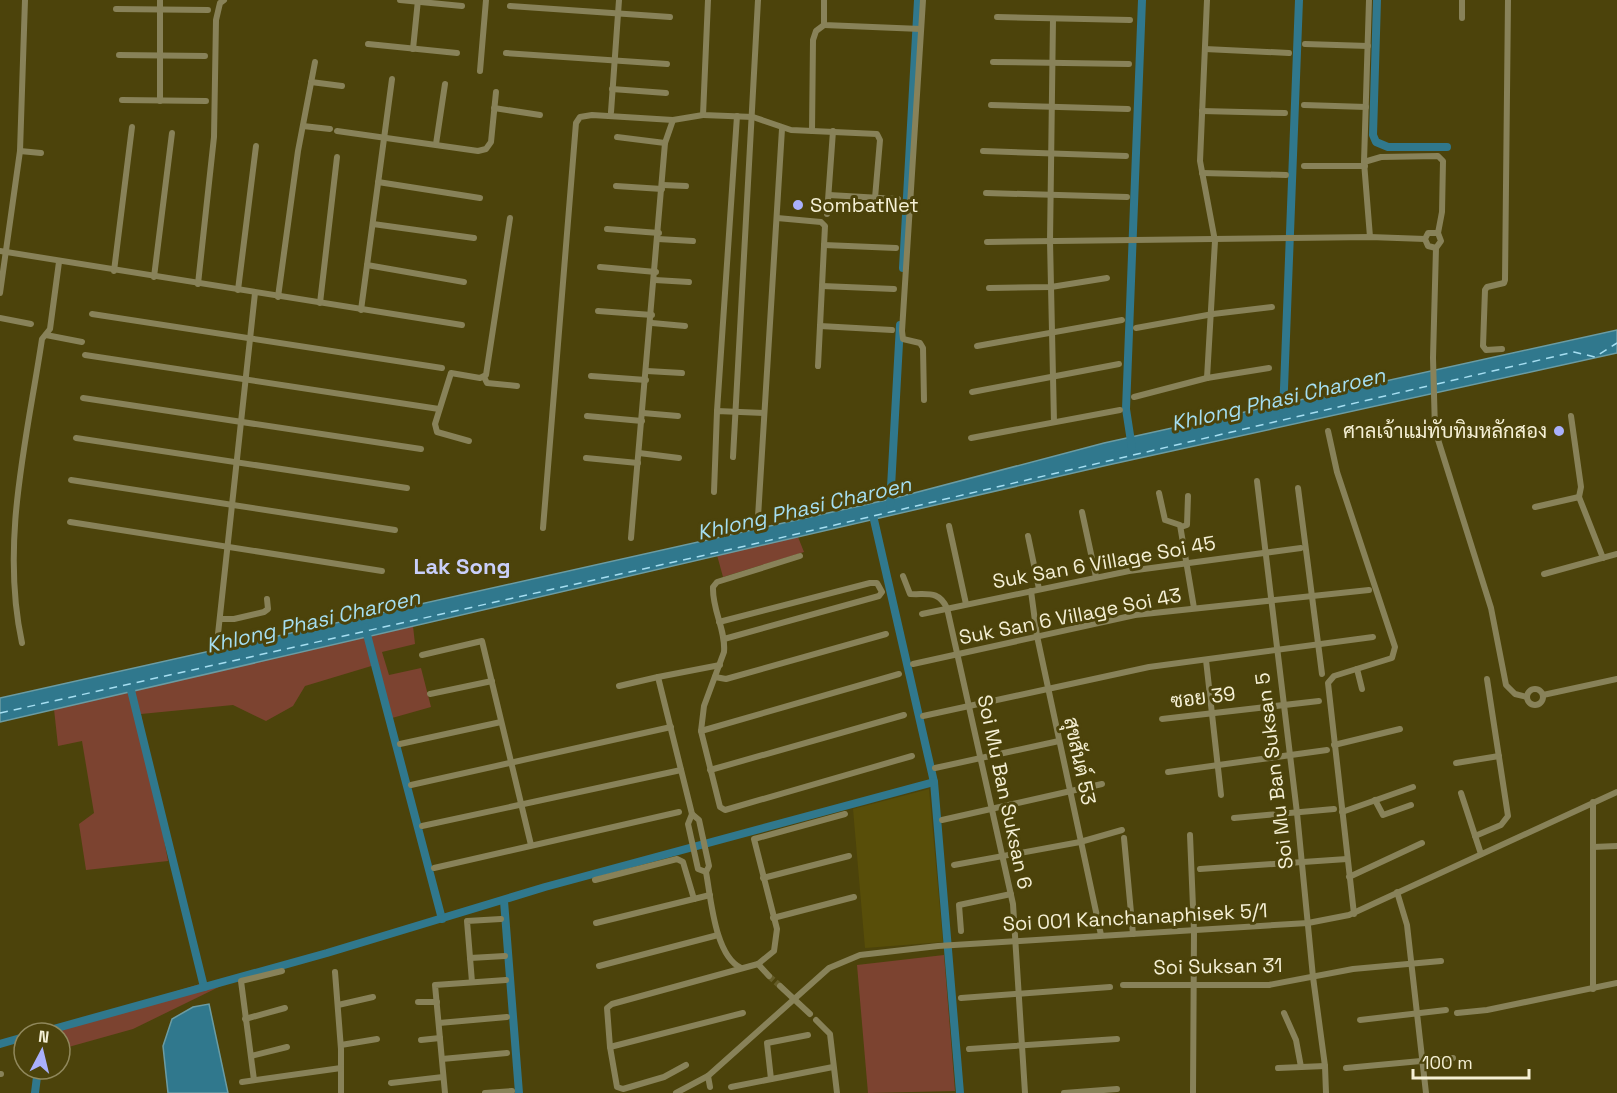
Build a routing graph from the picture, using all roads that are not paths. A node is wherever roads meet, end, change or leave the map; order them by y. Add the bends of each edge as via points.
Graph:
1 (25, 0) edge
2 (160, 0) edge
3 (224, 0) edge
4 (400, 0) edge
5 (486, 0) edge
6 (618, 0) edge
7 (708, 0) edge
8 (758, 0) edge
9 (824, 0) edge
10 (923, 0) edge
11 (1207, 0) edge
12 (1369, 0) edge
13 (1462, 0) edge
14 (1508, 0) edge
15 (418, 1) edge
16 (462, 6) dead end
17 (510, 6) dead end
18 (116, 9) dead end
19 (160, 9) junction
20 (208, 10) dead end
21 (618, 14) junction
22 (670, 17) dead end
23 (997, 18) dead end
24 (1462, 18) dead end
25 (1053, 19) junction
26 (1130, 20) dead end
27 (824, 25) junction
28 (921, 29) junction
29 (368, 44) dead end
30 (1305, 44) dead end
31 (1368, 46) junction
32 (414, 49) junction
33 (1204, 49) junction
34 (457, 53) dead end
35 (506, 53) dead end
36 (1289, 53) dead end
37 (119, 54) dead end
38 (160, 55) junction
39 (205, 56) dead end
40 (614, 61) junction
41 (315, 62) dead end
42 (993, 62) dead end
43 (1052, 63) junction
44 (1129, 63) dead end
45 (667, 64) dead end
46 (480, 71) dead end
47 (392, 79) dead end
48 (311, 82) junction
49 (445, 84) dead end
50 (342, 86) dead end
51 (612, 89) junction
52 (496, 92) dead end
53 (666, 93) dead end
54 (122, 100) dead end
55 (160, 101) junction
56 (206, 101) dead end
57 (991, 105) dead end
58 (1304, 105) dead end
59 (1051, 107) junction
60 (1366, 107) junction
61 (494, 108) junction
62 (1128, 109) dead end
63 (1202, 111) junction
64 (611, 112) dead end
65 (1285, 113) dead end
66 (540, 115) dead end
67 (703, 115) junction
68 (737, 116) junction
69 (753, 117) junction
70 (673, 120) junction
71 (132, 126) dead end
72 (303, 126) junction
73 (330, 129) dead end
74 (782, 129) junction
75 (337, 130) dead end
76 (812, 131) junction
77 (833, 131) junction
78 (172, 133) dead end
79 (384, 137) junction
80 (617, 137) dead end
81 (665, 143) junction
82 (436, 144) junction
83 (256, 146) dead end
84 (20, 151) junction
85 (982, 151) dead end
86 (41, 153) dead end
87 (1050, 154) junction
88 (1126, 156) dead end
89 (337, 157) dead end
90 (1365, 164) junction
91 (1304, 166) dead end
92 (1202, 173) junction
93 (1286, 175) dead end
94 (378, 182) junction
95 (616, 186) dead end
96 (686, 186) dead end
97 (662, 187) junction
98 (986, 193) dead end
99 (1050, 194) junction
100 (829, 195) junction
101 (1127, 197) dead end
102 (480, 198) dead end
103 (875, 198) junction
104 (898, 199) dead end
105 (827, 214) dead end
106 (777, 218) junction
107 (510, 219) dead end
108 (373, 224) junction
109 (607, 229) dead end
110 (1438, 233) junction
111 (659, 236) junction
112 (1370, 237) junction
113 (474, 238) dead end
114 (1425, 239) junction
115 (693, 241) dead end
116 (1050, 241) junction
117 (1215, 241) junction
118 (987, 242) dead end
119 (824, 245) junction
120 (896, 248) dead end
121 (1436, 248) junction
122 (4, 251) edge
123 (59, 262) junction
124 (368, 265) junction
125 (600, 267) dead end
126 (114, 271) junction
127 (656, 272) junction
128 (154, 277) junction
129 (1107, 278) dead end
130 (655, 279) junction
131 (464, 282) dead end
132 (689, 282) dead end
133 (198, 284) junction
134 (822, 286) junction
135 (1051, 287) junction
136 (989, 288) dead end
137 (894, 289) dead end
138 (238, 290) junction
139 (0, 293) edge
140 (255, 293) junction
141 (278, 297) junction
142 (320, 303) junction
143 (1272, 307) dead end
144 (361, 310) junction
145 (598, 310) dead end
146 (92, 314) dead end
147 (1213, 314) junction
148 (652, 315) junction
149 (0, 318) edge
150 (1122, 320) dead end
151 (652, 323) junction
152 (31, 324) dead end
153 (462, 326) dead end
154 (685, 326) dead end
155 (820, 326) junction
156 (1136, 328) dead end
157 (892, 330) dead end
158 (1052, 332) junction
159 (45, 335) junction
160 (250, 338) junction
161 (82, 342) dead end
162 (976, 346) dead end
163 (1502, 349) dead end
164 (85, 356) dead end
165 (1119, 364) dead end
166 (818, 366) dead end
167 (442, 368) dead end
168 (1269, 368) dead end
169 (647, 371) junction
170 (682, 373) dead end
171 (591, 375) dead end
172 (1053, 376) junction
173 (484, 377) junction
174 (1207, 378) junction
175 (246, 379) junction
176 (646, 380) junction
177 (517, 386) dead end
178 (972, 392) dead end
179 (1134, 397) dead end
180 (83, 398) dead end
181 (924, 400) dead end
182 (439, 409) junction
183 (1120, 410) dead end
184 (717, 411) junction
185 (643, 412) junction
186 (735, 412) junction
187 (764, 413) junction
188 (587, 416) dead end
189 (678, 416) dead end
190 (1571, 416) dead end
191 (241, 421) junction
192 (642, 421) junction
193 (1054, 422) junction
194 (1328, 431) dead end
195 (76, 438) dead end
196 (971, 438) dead end
197 (469, 441) dead end
198 (421, 449) dead end
199 (639, 453) junction
200 (733, 457) dead end
201 (586, 458) dead end
202 (679, 458) dead end
203 (638, 463) junction
204 (237, 464) junction
205 (71, 480) dead end
206 (1257, 481) dead end
207 (407, 488) dead end
208 (1298, 488) dead end
209 (714, 492) dead end
210 (1159, 493) dead end
211 (1188, 496) dead end
212 (1579, 497) junction
213 (232, 505) junction
214 (1535, 507) dead end
215 (1082, 512) dead end
216 (758, 517) dead end
217 (70, 522) dead end
218 (949, 526) dead end
219 (1181, 527) junction
220 (543, 528) dead end
221 (395, 530) dead end
222 (1028, 536) dead end
223 (631, 538) dead end
224 (228, 547) junction
225 (1301, 548) dead end
226 (1266, 553) junction
227 (1617, 555) edge
228 (800, 556) dead end
229 (1603, 558) junction
230 (1188, 561) junction
231 (382, 571) dead end
232 (1544, 574) dead end
233 (903, 576) dead end
234 (1096, 577) junction
235 (1039, 590) junction
236 (1369, 590) dead end
237 (1031, 591) junction
238 (1313, 596) junction
239 (267, 599) dead end
240 (1270, 600) junction
241 (966, 604) junction
242 (947, 608) junction
243 (1194, 608) junction
244 (922, 614) dead end
245 (220, 619) junction
246 (719, 622) junction
247 (218, 634) dead end
248 (886, 634) dead end
249 (1037, 636) junction
250 (1374, 637) dead end
251 (724, 639) junction
252 (21, 643) dead end
253 (1318, 645) junction
254 (1276, 651) junction
255 (958, 654) junction
256 (422, 655) dead end
257 (1206, 660) junction
258 (912, 664) dead end
259 (720, 665) junction
260 (1357, 669) junction
261 (899, 674) dead end
262 (1322, 674) dead end
263 (658, 677) junction
264 (715, 677) junction
265 (1487, 679) dead end
266 (1617, 679) edge
267 (492, 681) junction
268 (619, 686) dead end
269 (1048, 688) junction
270 (1362, 689) dead end
271 (430, 694) dead end
272 (1543, 695) junction
273 (1527, 697) junction
274 (1319, 701) dead end
275 (1283, 704) junction
276 (970, 706) junction
277 (1212, 713) junction
278 (904, 715) dead end
279 (923, 716) dead end
280 (1162, 719) dead end
281 (501, 722) junction
282 (671, 727) junction
283 (1400, 729) dead end
284 (701, 731) junction
285 (1059, 741) junction
286 (400, 744) dead end
287 (1334, 745) junction
288 (1327, 750) dead end
289 (912, 756) dead end
290 (1290, 756) junction
291 (1499, 756) junction
292 (981, 757) junction
293 (511, 763) junction
294 (1456, 763) dead end
295 (1217, 766) junction
296 (935, 768) dead end
297 (681, 770) junction
298 (710, 770) junction
299 (1168, 772) dead end
300 (1102, 784) dead end
301 (411, 785) dead end
302 (1413, 787) dead end
303 (1070, 791) junction
304 (1617, 792) edge
305 (1461, 793) dead end
306 (1221, 795) dead end
307 (1375, 800) junction
308 (1593, 802) junction
309 (521, 805) junction
310 (1411, 805) dead end
311 (993, 809) junction
312 (1334, 809) dead end
313 (679, 812) dead end
314 (1342, 812) junction
315 (1297, 813) junction
316 (692, 814) junction
317 (845, 814) dead end
318 (1234, 818) dead end
319 (942, 820) dead end
320 (422, 826) dead end
321 (1190, 835) dead end
322 (1475, 836) junction
323 (1080, 842) junction
324 (1422, 843) dead end
325 (531, 846) junction
326 (1617, 846) edge
327 (1593, 847) junction
328 (1480, 854) junction
329 (849, 856) dead end
330 (1004, 856) junction
331 (1347, 859) junction
332 (1301, 864) junction
333 (954, 865) dead end
334 (434, 868) dead end
335 (1200, 869) dead end
336 (705, 872) junction
337 (1349, 877) junction
338 (763, 878) junction
339 (595, 880) dead end
340 (1397, 892) junction
341 (1011, 894) junction
342 (710, 895) junction
343 (854, 897) dead end
344 (694, 899) junction
345 (1354, 914) junction
346 (773, 918) junction
347 (501, 919) dead end
348 (596, 923) dead end
349 (1308, 923) junction
350 (961, 931) dead end
351 (1194, 931) junction
352 (1133, 934) junction
353 (718, 935) junction
354 (1101, 935) junction
355 (1015, 941) junction
356 (505, 956) dead end
357 (470, 958) junction
358 (1441, 961) dead end
359 (758, 963) junction
360 (1412, 963) junction
361 (599, 966) dead end
362 (742, 969) junction
363 (282, 971) dead end
364 (335, 972) dead end
365 (769, 976) tunnel mouth
366 (1313, 977) junction
367 (506, 980) dead end
368 (472, 982) junction
369 (1617, 983) edge
370 (1193, 984) junction
371 (1123, 985) dead end
372 (780, 986) tunnel mouth
373 (1110, 987) dead end
374 (1593, 989) junction
375 (1017, 994) junction
376 (373, 997) dead end
377 (794, 998) junction
378 (961, 998) dead end
379 (418, 1002) dead end
380 (437, 1002) junction
381 (338, 1005) junction
382 (285, 1008) dead end
383 (1446, 1010) dead end
384 (1284, 1012) dead end
385 (743, 1013) dead end
386 (1418, 1013) junction
387 (1457, 1013) dead end
388 (810, 1014) dead end
389 (507, 1017) dead end
390 (245, 1019) junction
391 (816, 1020) dead end
392 (1360, 1020) dead end
393 (439, 1023) junction
394 (808, 1035) dead end
395 (440, 1038) junction
396 (377, 1039) dead end
397 (1116, 1039) dead end
398 (421, 1040) dead end
399 (341, 1045) junction
400 (1021, 1046) junction
401 (287, 1047) dead end
402 (610, 1047) junction
403 (969, 1049) dead end
404 (507, 1053) dead end
405 (251, 1056) junction
406 (1453, 1058) dead end
407 (442, 1059) junction
408 (1423, 1061) junction
409 (686, 1065) dead end
410 (1325, 1066) junction
411 (833, 1067) junction
412 (1301, 1067) junction
413 (341, 1068) junction
414 (1278, 1068) dead end
415 (1346, 1068) dead end
416 (708, 1076) junction
417 (443, 1077) junction
418 (771, 1079) junction
419 (254, 1080) junction
420 (242, 1082) dead end
421 (391, 1083) dead end
422 (710, 1087) dead end
423 (731, 1087) dead end
424 (1117, 1089) dead end
425 (512, 1091) dead end
426 (341, 1093) edge
427 (445, 1093) edge
428 (485, 1093) edge
429 (676, 1093) edge
430 (837, 1093) edge
431 (1024, 1093) edge
432 (1064, 1093) edge
433 (1193, 1093) edge
434 (1326, 1093) edge
435 (1426, 1093) edge

1 - 84 street
2 - 19 street
3 - 133 street via 216,20 214,137
4 - 15 street
5 - 46 street
6 - 21 street
7 - 67 street
8 - 69 street
9 - 27 street
10 - 28 street
11 - 33 street
12 - 31 street
13 - 24 street
14 - 163 street via 1505,280 1504,284 1485,290 1483,346 1486,350
15 - 16 street
15 - 32 street
17 - 21 street
18 - 19 street
19 - 20 street
19 - 38 street
21 - 22 street
21 - 40 street
23 - 25 street
25 - 26 street
25 - 43 street
27 - 28 street
27 - 76 street via 813,40
28 - 181 street via 902,331 903,339 923,348
29 - 32 street
30 - 31 street
31 - 60 street
32 - 34 street
33 - 36 street
33 - 63 street
35 - 40 street
37 - 38 street
38 - 39 street
38 - 55 street
40 - 45 street
40 - 51 street
41 - 48 street
42 - 43 street
43 - 44 street
43 - 59 street
47 - 79 street
48 - 50 street
48 - 72 street
49 - 82 street
51 - 53 street
51 - 64 street
52 - 61 street
54 - 55 street
55 - 56 street
57 - 59 street
58 - 60 street
59 - 62 street
59 - 87 street
60 - 90 street
61 - 66 street
61 - 82 street via 491,142 486,149
63 - 65 street
63 - 92 street
67 - 68 street
67 - 70 street
68 - 69 street
68 - 184 street
69 - 74 street
69 - 186 street
70 - 81 street
70 - 220 street via 592,115 580,117 576,123
71 - 126 street
72 - 73 street
72 - 141 street
74 - 76 street
74 - 106 street
75 - 79 street
76 - 77 street
77 - 100 street
77 - 103 street via 873,132 879,136
78 - 128 street
79 - 82 street
79 - 94 street
80 - 81 street
81 - 97 street
83 - 138 street
84 - 86 street
84 - 122 street
85 - 87 street
87 - 88 street
87 - 99 street
89 - 142 street
90 - 91 street
90 - 110 street via 1381,157 1442,156
90 - 112 street
92 - 93 street
92 - 117 street
94 - 102 street
94 - 108 street
95 - 97 street
96 - 97 street
97 - 111 street
98 - 99 street
99 - 101 street
99 - 116 street
100 - 103 street
100 - 105 street
103 - 104 street
106 - 119 street via 824,224
106 - 187 street
107 - 173 street
108 - 113 street
108 - 124 street
109 - 111 street
110 - 114 street via 1428,233
110 - 121 street via 1441,241
111 - 115 street
111 - 127 street
112 - 114 street
112 - 117 street
114 - 121 street via 1428,246
116 - 117 street
116 - 118 street
116 - 135 street
117 - 147 street
119 - 120 street
119 - 134 street
121 - 273 street via 1435,430 1491,608 1506,685 1515,694
122 - 123 street
122 - 139 street
123 - 126 street
123 - 159 street via 50,329
124 - 131 street
124 - 144 street
125 - 127 street
126 - 128 street
127 - 130 street
128 - 133 street
129 - 135 street
130 - 132 street
130 - 148 street
133 - 138 street
134 - 137 street
134 - 155 street
135 - 136 street
135 - 158 street
138 - 140 street
140 - 141 street
140 - 160 street
141 - 142 street
142 - 144 street
143 - 147 street
144 - 153 street
145 - 148 street
146 - 160 street
147 - 156 street
147 - 174 street
148 - 151 street
149 - 152 street
150 - 158 street
151 - 154 street
151 - 169 street
155 - 157 street
155 - 166 street
158 - 162 street
158 - 172 street
159 - 161 street
159 - 252 street via 13,531 16,617
160 - 167 street
160 - 175 street
164 - 175 street
165 - 172 street
168 - 174 street
169 - 170 street
169 - 176 street
171 - 176 street
172 - 178 street
172 - 193 street
173 - 177 street via 487,383
173 - 182 street via 451,373
174 - 179 street
175 - 182 street
175 - 191 street
176 - 185 street
180 - 191 street
182 - 197 street via 437,432
183 - 193 street
184 - 186 street
184 - 209 street
185 - 189 street
185 - 192 street
186 - 187 street
186 - 200 street
187 - 216 street
188 - 192 street
190 - 212 street
191 - 198 street
191 - 204 street
192 - 199 street
193 - 196 street
194 - 260 street via 1337,472 1395,647 1392,658
195 - 204 street
199 - 202 street
199 - 203 street
201 - 203 street
203 - 223 street
204 - 207 street
204 - 213 street
205 - 213 street
206 - 226 street, Soi Mu Ban Suksan 5
208 - 238 street
210 - 219 street via 1163,517
211 - 219 street via 1187,525
212 - 214 street
212 - 229 street
213 - 221 street
213 - 224 street
215 - 234 street
217 - 224 street
218 - 241 street
219 - 230 street
222 - 235 street
224 - 231 street
224 - 245 street
225 - 226 street, Suk San 6 Village Soi 45
226 - 230 street, Suk San 6 Village Soi 45
226 - 240 street, Soi Mu Ban Suksan 5
227 - 229 street
228 - 246 street via 717,582 712,587 712,596
229 - 232 street
230 - 234 street, Suk San 6 Village Soi 45
230 - 243 street
233 - 242 street via 910,594 942,597
234 - 235 street, Suk San 6 Village Soi 45
235 - 237 street, Suk San 6 Village Soi 45
236 - 238 street, Suk San 6 Village Soi 43
237 - 241 street, Suk San 6 Village Soi 45
237 - 249 street, สุขสันต์ 53
238 - 240 street, Suk San 6 Village Soi 43
238 - 253 street
239 - 245 street via 268,609 264,612
240 - 243 street, Suk San 6 Village Soi 43
240 - 254 street, Soi Mu Ban Suksan 5
241 - 242 street, Suk San 6 Village Soi 45
242 - 244 street, Suk San 6 Village Soi 45
242 - 255 street, Soi Mu Ban Suksan 6
243 - 249 street, Suk San 6 Village Soi 43 via 1135,615
245 - 247 street
246 - 251 street
246 - 251 street via 870,583 881,587 879,596
248 - 264 street via 726,679
249 - 255 street, Suk San 6 Village Soi 43
249 - 269 street, สุขสันต์ 53
250 - 253 street
251 - 259 street
253 - 254 street
253 - 262 street
254 - 257 street
254 - 275 street, Soi Mu Ban Suksan 5
255 - 258 street, Suk San 6 Village Soi 43
255 - 276 street, Soi Mu Ban Suksan 6
256 - 267 street via 482,641
257 - 269 street via 1149,667
257 - 277 street
259 - 263 street
259 - 264 street
260 - 270 street
260 - 287 street via 1334,676 1328,683
261 - 284 street
263 - 268 street
263 - 282 street
264 - 284 street via 704,706
265 - 291 street
266 - 272 street
267 - 271 street
267 - 281 street
269 - 276 street
269 - 285 street, สุขสันต์ 53
272 - 273 street via 1536,689 1530,690
272 - 273 street via 1541,702 1535,704
274 - 275 street, ซอย 39
275 - 277 street, ซอย 39
275 - 290 street, Soi Mu Ban Suksan 5
276 - 279 street
276 - 292 street, Soi Mu Ban Suksan 6
277 - 280 street, ซอย 39
277 - 295 street
278 - 298 street
281 - 286 street
281 - 293 street
282 - 293 street
282 - 297 street
283 - 287 street
284 - 298 street
285 - 292 street
285 - 303 street, สุขสันต์ 53
287 - 314 street
288 - 290 street
289 - 298 street via 725,810 718,803
290 - 295 street
290 - 315 street, Soi Mu Ban Suksan 5
291 - 294 street
291 - 322 street via 1508,816 1501,825
292 - 296 street
292 - 311 street, Soi Mu Ban Suksan 6
293 - 301 street
293 - 309 street
295 - 299 street
295 - 306 street
297 - 309 street
297 - 316 street
300 - 303 street
302 - 307 street
303 - 311 street
303 - 323 street, สุขสันต์ 53
304 - 308 street, Soi 001 Kanchanaphisek 5/1
305 - 322 street
307 - 310 street via 1383,815
307 - 314 street
308 - 327 street
308 - 328 street, Soi 001 Kanchanaphisek 5/1
309 - 320 street
309 - 325 street
311 - 319 street
311 - 330 street, Soi Mu Ban Suksan 6
312 - 315 street
313 - 325 street
314 - 331 street
315 - 318 street
315 - 332 street, Soi Mu Ban Suksan 5
316 - 336 street via 700,822 709,866
316 - 336 street via 688,824 698,869
317 - 338 street via 755,838
321 - 351 street
322 - 328 street
323 - 330 street
323 - 352 street via 1123,834
323 - 354 street, สุขสันต์ 53
324 - 337 street
325 - 334 street
326 - 327 street
327 - 374 street
328 - 340 street, Soi 001 Kanchanaphisek 5/1
329 - 338 street
330 - 333 street
330 - 341 street, Soi Mu Ban Suksan 6
331 - 332 street
331 - 337 street
332 - 335 street
332 - 349 street, Soi Mu Ban Suksan 5
336 - 342 street
337 - 345 street
338 - 346 street
339 - 344 street via 677,859 684,862
340 - 345 street, Soi 001 Kanchanaphisek 5/1
340 - 360 street
341 - 350 street via 959,905
341 - 355 street, Soi Mu Ban Suksan 6
342 - 344 street
342 - 353 street
343 - 346 street
344 - 348 street
345 - 349 street, Soi 001 Kanchanaphisek 5/1
346 - 359 street via 777,941 774,951
347 - 357 street via 467,921
349 - 351 street, Soi 001 Kanchanaphisek 5/1
349 - 366 street, Soi Mu Ban Suksan 5
351 - 352 street, Soi 001 Kanchanaphisek 5/1
351 - 370 street
352 - 354 street, Soi 001 Kanchanaphisek 5/1
353 - 361 street
353 - 362 street via 728,957
354 - 355 street, Soi 001 Kanchanaphisek 5/1
355 - 375 street, Soi Mu Ban Suksan 6
355 - 377 street, Soi 001 Kanchanaphisek 5/1 via 860,955 829,968
356 - 357 street
357 - 368 street
358 - 360 street, Soi Suksan 31
359 - 362 street
359 - 365 street
360 - 366 street, Soi Suksan 31
360 - 386 street
362 - 402 street via 609,1006
363 - 390 street via 241,981
364 - 381 street
366 - 370 street, Soi Suksan 31 via 1269,985
366 - 410 street, Soi Mu Ban Suksan 5
367 - 368 street
368 - 380 street via 435,985
369 - 374 street
370 - 371 street, Soi Suksan 31
370 - 433 street
372 - 377 street
373 - 375 street
374 - 387 street
375 - 378 street
375 - 400 street, Soi Mu Ban Suksan 6
376 - 381 street
377 - 388 street
377 - 416 street, Soi 001 Kanchanaphisek 5/1
379 - 380 street
380 - 393 street
381 - 399 street
382 - 390 street
383 - 386 street
384 - 412 street via 1296,1040
385 - 402 street
386 - 392 street
386 - 408 street
389 - 393 street
390 - 405 street
391 - 411 street via 830,1034
393 - 395 street
394 - 418 street via 767,1043
395 - 398 street
395 - 407 street
396 - 399 street
397 - 400 street
399 - 413 street
400 - 403 street
400 - 431 street, Soi Mu Ban Suksan 6
401 - 405 street
402 - 409 street via 615,1084 623,1089 663,1077
404 - 407 street
405 - 419 street
406 - 408 street
407 - 417 street
408 - 415 street
408 - 435 street
410 - 412 street
410 - 434 street, Soi Mu Ban Suksan 5
411 - 418 street
411 - 430 street
412 - 414 street
413 - 419 street
413 - 426 street
416 - 422 street
416 - 429 street, Soi 001 Kanchanaphisek 5/1
417 - 421 street
417 - 427 street
418 - 423 street
419 - 420 street
424 - 432 street
425 - 428 street

